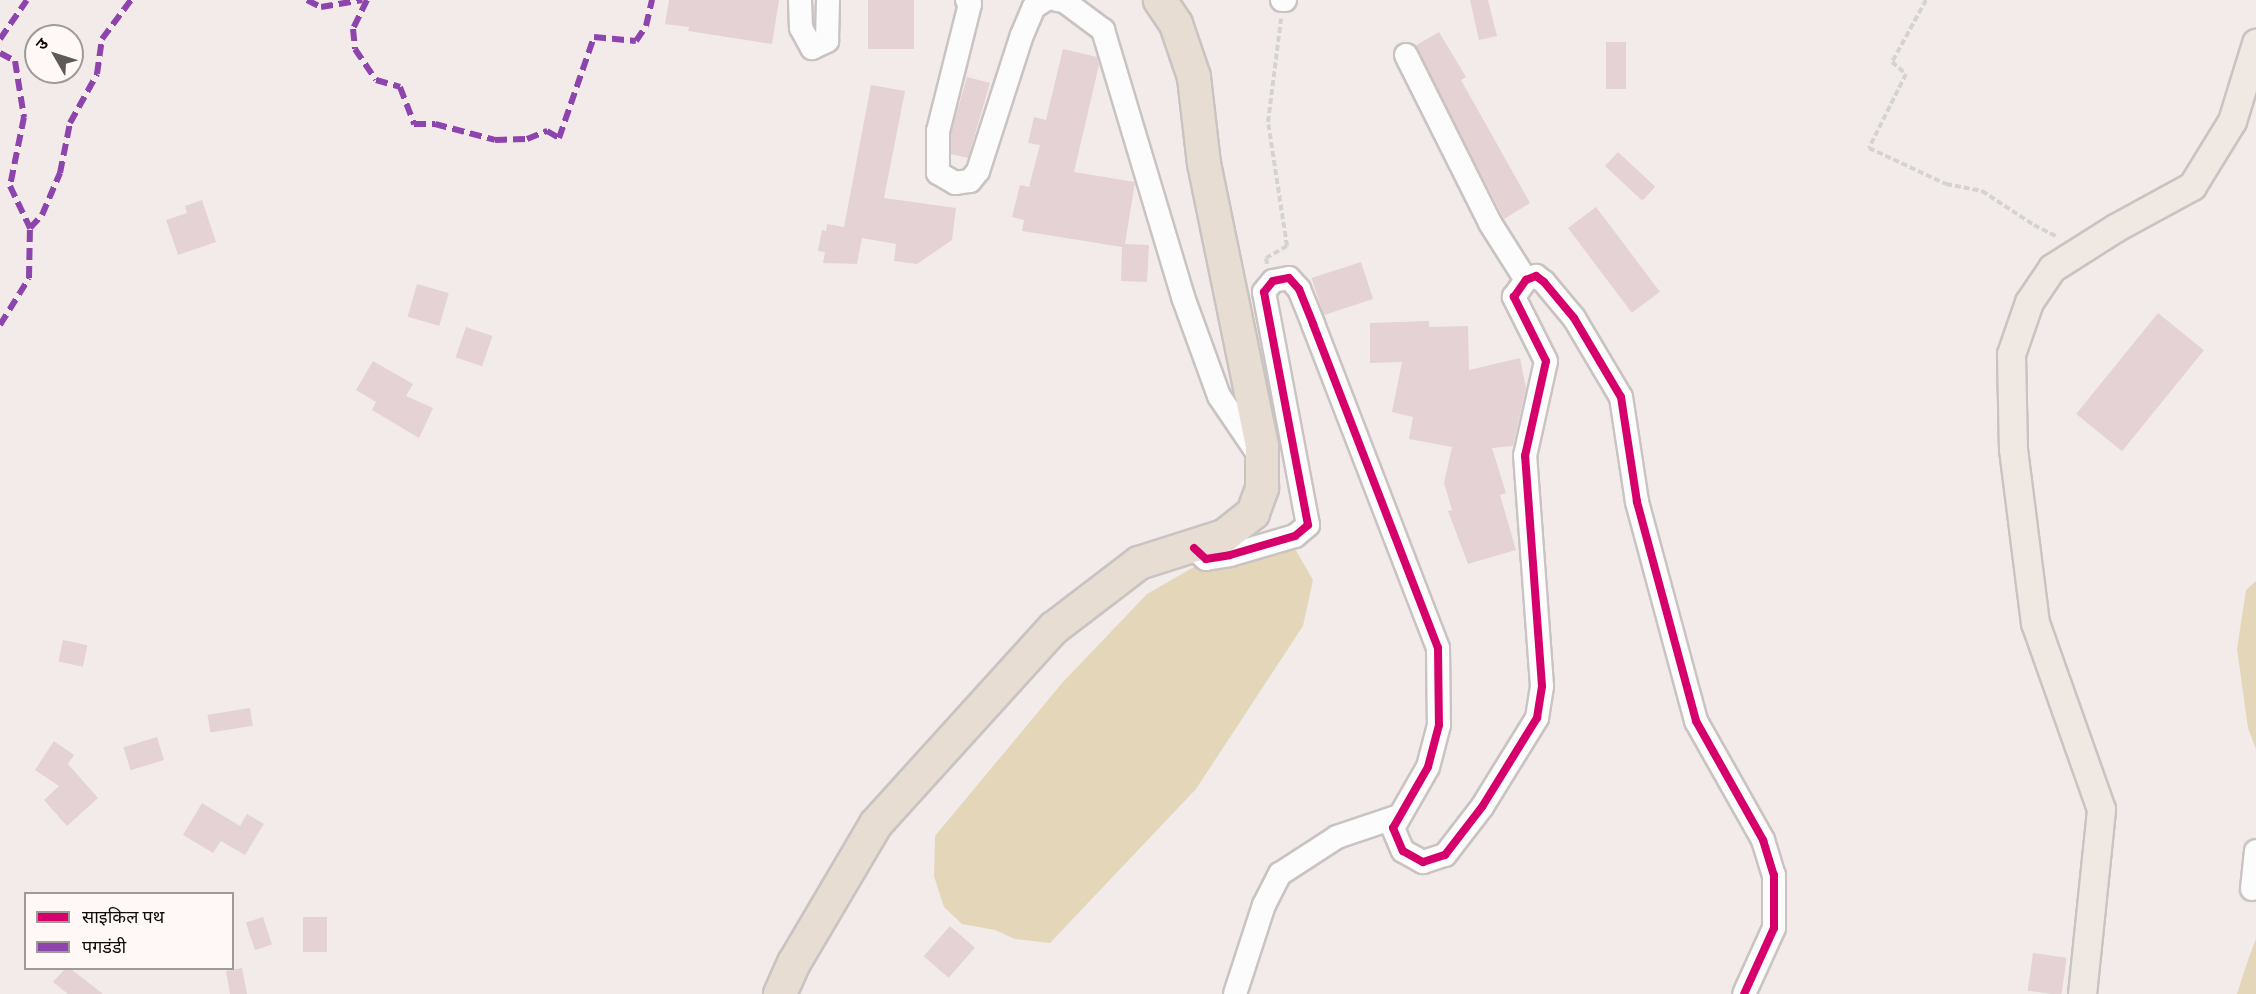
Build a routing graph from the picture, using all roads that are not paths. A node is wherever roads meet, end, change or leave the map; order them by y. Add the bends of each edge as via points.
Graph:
1 (800, 0) edge
2 (828, 0) edge
3 (967, 0) edge
4 (1045, 0) edge
5 (1057, 0) edge
6 (1160, 0) edge
7 (2256, 43) edge
8 (1406, 55) dead end
9 (1526, 280) junction
10 (1262, 458) junction
11 (1194, 548) junction
12 (1399, 816) junction
13 (2256, 851) edge
14 (2252, 889) dead end
15 (780, 994) edge
16 (1235, 994) edge
17 (1744, 994) edge
18 (2082, 994) edge

1 - 2 street via 801,28 812,48 827,41
3 - 4 street via 970,4 938,131 938,173 955,183 970,181 978,171 1022,35 1034,7
5 - 10 street via 1064,1 1102,30 1183,297 1219,396
6 - 10 highway via 1176,24 1194,77 1204,164
7 - 18 main road via 2232,121 2192,186 2052,268 2029,302 2011,354 2013,450 2035,623 2102,809
8 - 9 street via 1490,224
9 - 12 street via 1514,297 1546,361 1525,456 1542,686 1537,718 1482,807 1445,855 1423,862 1403,851 1393,828
9 - 17 street via 1536,276 1544,282 1574,318 1621,397 1637,502 1696,721 1766,849 1774,875 1774,928
10 - 11 highway via 1262,488 1253,513 1224,536
11 - 12 street via 1206,559 1230,555 1295,536 1308,525 1264,292 1273,281 1289,278 1299,289 1438,648 1439,725 1428,767
11 - 15 highway via 1139,563 1054,628 876,824 794,963
12 - 16 street via 1337,837 1280,874 1264,905
13 - 14 street

